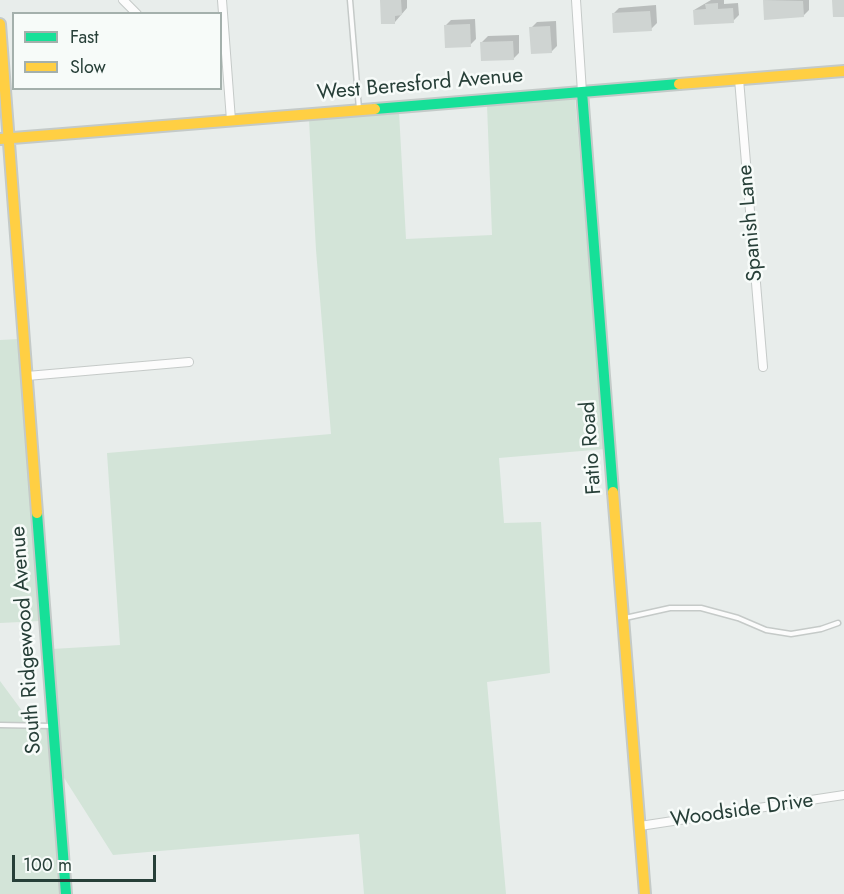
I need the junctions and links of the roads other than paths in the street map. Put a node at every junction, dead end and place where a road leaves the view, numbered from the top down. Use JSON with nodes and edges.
{"nodes":[{"id":1,"x":123,"y":0,"type":"edge"},
{"id":2,"x":222,"y":0,"type":"edge"},
{"id":3,"x":350,"y":0,"type":"edge"},
{"id":4,"x":576,"y":0,"type":"edge"},
{"id":5,"x":135,"y":12,"type":"edge"},
{"id":6,"x":0,"y":24,"type":"edge"},
{"id":7,"x":223,"y":44,"type":"edge"},
{"id":8,"x":844,"y":70,"type":"edge"},
{"id":9,"x":739,"y":79,"type":"junction"},
{"id":10,"x":582,"y":92,"type":"junction"},
{"id":11,"x":359,"y":110,"type":"junction"},
{"id":12,"x":231,"y":120,"type":"junction"},
{"id":13,"x":4,"y":139,"type":"edge"},
{"id":14,"x":189,"y":362,"type":"dead end"},
{"id":15,"x":763,"y":367,"type":"dead end"},
{"id":16,"x":27,"y":375,"type":"junction"},
{"id":17,"x":624,"y":618,"type":"junction"},
{"id":18,"x":838,"y":623,"type":"dead end"},
{"id":19,"x":0,"y":725,"type":"edge"},
{"id":20,"x":53,"y":726,"type":"junction"},
{"id":21,"x":844,"y":795,"type":"edge"},
{"id":22,"x":640,"y":826,"type":"junction"},
{"id":23,"x":66,"y":894,"type":"edge"},
{"id":24,"x":645,"y":894,"type":"edge"}],
"edges":[{"from":1,"to":5,"type":"street"},
{"from":2,"to":7,"type":"street"},
{"from":3,"to":11,"type":"lane"},
{"from":4,"to":10,"type":"street","name":"Fatio Road"},
{"from":6,"to":13,"type":"street","name":"South Ridgewood Avenue"},
{"from":7,"to":12,"type":"street"},
{"from":8,"to":9,"type":"street","name":"West Beresford Avenue"},
{"from":9,"to":10,"type":"street","name":"West Beresford Avenue"},
{"from":9,"to":15,"type":"street","name":"Spanish Lane"},
{"from":10,"to":11,"type":"street","name":"West Beresford Avenue"},
{"from":10,"to":17,"type":"street","name":"Fatio Road"},
{"from":11,"to":12,"type":"street","name":"West Beresford Avenue"},
{"from":12,"to":13,"type":"street","name":"West Beresford Avenue"},
{"from":13,"to":16,"type":"street","name":"South Ridgewood Avenue"},
{"from":14,"to":16,"type":"street"},
{"from":16,"to":20,"type":"street","name":"South Ridgewood Avenue"},
{"from":17,"to":18,"type":"lane"},
{"from":17,"to":22,"type":"street","name":"Fatio Road"},
{"from":19,"to":20,"type":"lane"},
{"from":20,"to":23,"type":"street","name":"South Ridgewood Avenue"},
{"from":21,"to":22,"type":"street","name":"Woodside Drive"},
{"from":22,"to":24,"type":"street","name":"Fatio Road"}]}
